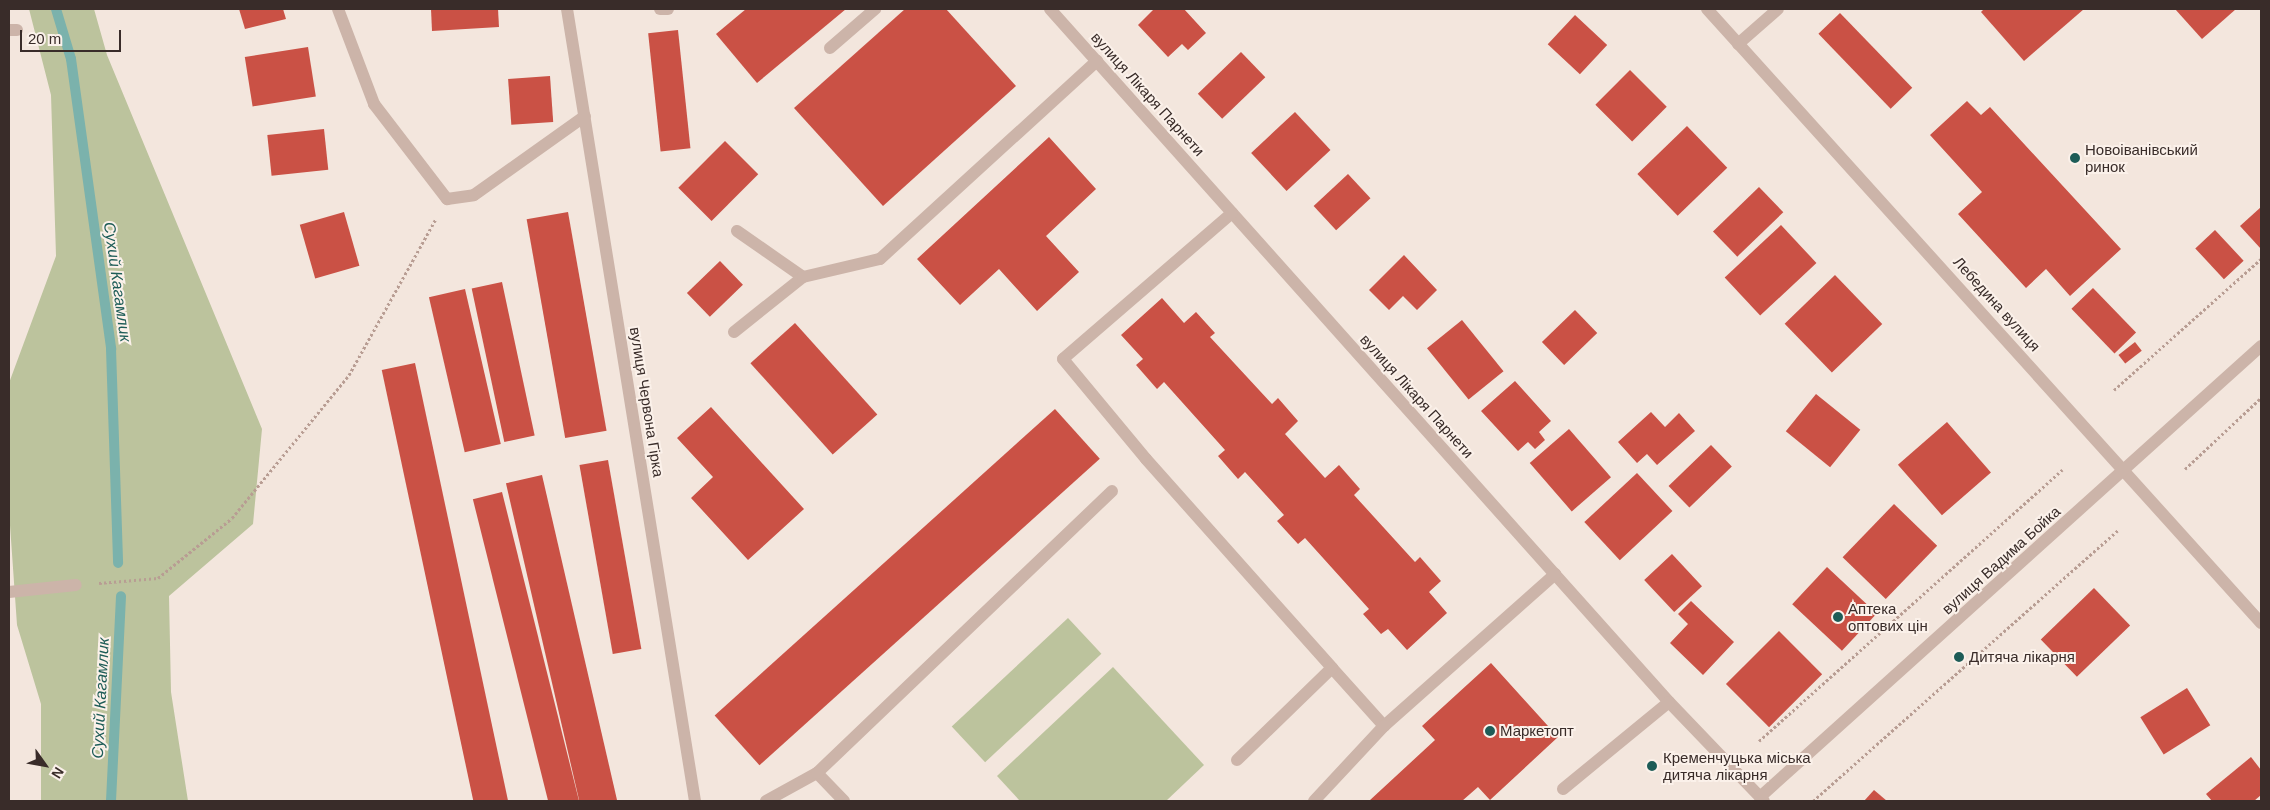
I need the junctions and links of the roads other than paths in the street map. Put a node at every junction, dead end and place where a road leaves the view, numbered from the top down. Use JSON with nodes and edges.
{"nodes":[{"id":1,"x":338,"y":9,"type":"edge"},
{"id":2,"x":567,"y":9,"type":"edge"},
{"id":3,"x":660,"y":9,"type":"edge"},
{"id":4,"x":668,"y":9,"type":"edge"},
{"id":5,"x":875,"y":9,"type":"edge"},
{"id":6,"x":1050,"y":9,"type":"edge"},
{"id":7,"x":1706,"y":9,"type":"edge"},
{"id":8,"x":1778,"y":9,"type":"edge"},
{"id":9,"x":1738,"y":44,"type":"junction"},
{"id":10,"x":830,"y":48,"type":"dead end"},
{"id":11,"x":1097,"y":61,"type":"junction"},
{"id":12,"x":584,"y":116,"type":"junction"},
{"id":13,"x":1232,"y":213,"type":"junction"},
{"id":14,"x":737,"y":231,"type":"dead end"},
{"id":15,"x":803,"y":276,"type":"junction"},
{"id":16,"x":734,"y":332,"type":"dead end"},
{"id":17,"x":2261,"y":346,"type":"edge"},
{"id":18,"x":2125,"y":471,"type":"junction"},
{"id":19,"x":1112,"y":491,"type":"dead end"},
{"id":20,"x":1555,"y":574,"type":"junction"},
{"id":21,"x":76,"y":586,"type":"road end"},
{"id":22,"x":9,"y":592,"type":"edge"},
{"id":23,"x":2261,"y":624,"type":"edge"},
{"id":24,"x":1332,"y":668,"type":"junction"},
{"id":25,"x":1669,"y":702,"type":"junction"},
{"id":26,"x":1384,"y":726,"type":"junction"},
{"id":27,"x":1237,"y":760,"type":"dead end"},
{"id":28,"x":817,"y":772,"type":"junction"},
{"id":29,"x":1563,"y":789,"type":"dead end"},
{"id":30,"x":1762,"y":799,"type":"edge"},
{"id":31,"x":696,"y":801,"type":"edge"},
{"id":32,"x":766,"y":801,"type":"edge"},
{"id":33,"x":844,"y":801,"type":"edge"},
{"id":34,"x":1314,"y":801,"type":"edge"}],
"edges":[{"from":1,"to":12,"type":"street"},
{"from":2,"to":12,"type":"street","name":"вулиця Червона Гірка"},
{"from":3,"to":4,"type":"street"},
{"from":5,"to":10,"type":"street"},
{"from":6,"to":11,"type":"street","name":"вулиця Лікаря Парнети"},
{"from":7,"to":9,"type":"street","name":"Лебедина вулиця"},
{"from":8,"to":9,"type":"street"},
{"from":9,"to":18,"type":"street","name":"Лебедина вулиця"},
{"from":11,"to":13,"type":"street","name":"вулиця Лікаря Парнети"},
{"from":11,"to":15,"type":"street"},
{"from":12,"to":31,"type":"street","name":"вулиця Червона Гірка"},
{"from":13,"to":20,"type":"street","name":"вулиця Лікаря Парнети"},
{"from":13,"to":24,"type":"street"},
{"from":14,"to":15,"type":"street"},
{"from":15,"to":16,"type":"street"},
{"from":17,"to":18,"type":"street","name":"вулиця Вадима Бойка"},
{"from":18,"to":23,"type":"street","name":"Лебедина вулиця"},
{"from":18,"to":30,"type":"street","name":"вулиця Вадима Бойка"},
{"from":19,"to":28,"type":"street"},
{"from":20,"to":25,"type":"street","name":"вулиця Лікаря Парнети"},
{"from":20,"to":26,"type":"street"},
{"from":21,"to":22,"type":"street"},
{"from":24,"to":26,"type":"street"},
{"from":24,"to":27,"type":"street"},
{"from":25,"to":29,"type":"street"},
{"from":25,"to":30,"type":"street","name":"вулиця Лікаря Парнети"},
{"from":26,"to":34,"type":"street"},
{"from":28,"to":32,"type":"street"},
{"from":28,"to":33,"type":"street"}]}
